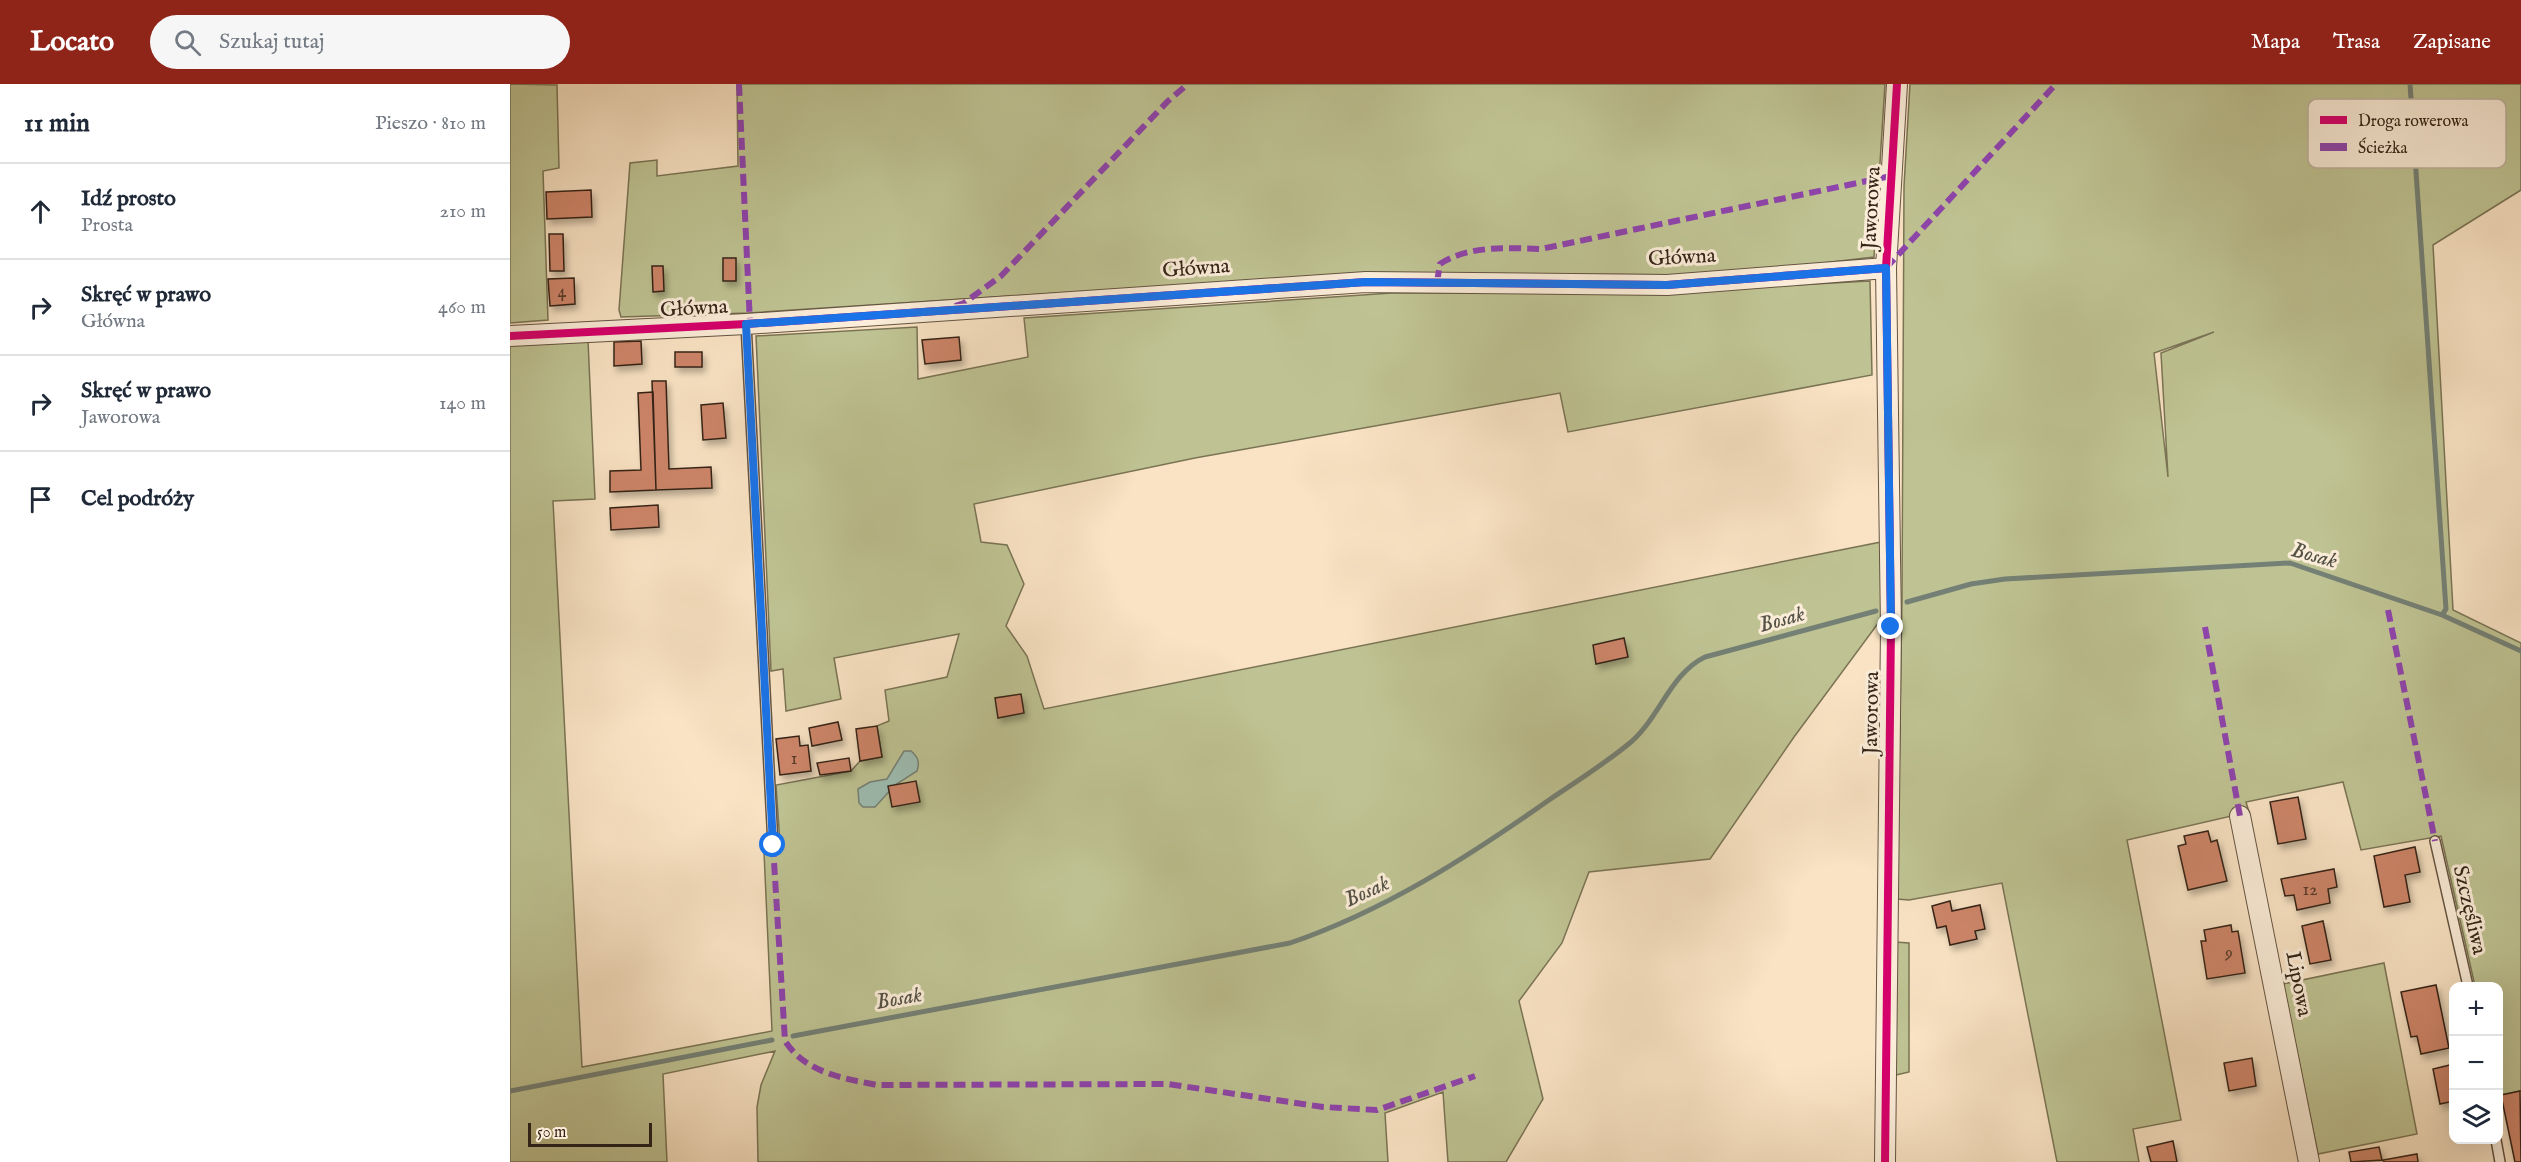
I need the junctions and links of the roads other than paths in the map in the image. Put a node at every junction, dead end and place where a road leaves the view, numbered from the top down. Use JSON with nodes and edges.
{"nodes":[{"id":1,"x":1897,"y":84,"type":"edge"},
{"id":2,"x":1886,"y":268,"type":"junction"},
{"id":3,"x":746,"y":324,"type":"junction"},
{"id":4,"x":510,"y":336,"type":"edge"},
{"id":5,"x":2240,"y":816,"type":"dead end"},
{"id":6,"x":2435,"y":841,"type":"dead end"},
{"id":7,"x":773,"y":845,"type":"dead end"},
{"id":8,"x":2467,"y":982,"type":"edge"},
{"id":9,"x":2497,"y":1144,"type":"edge"},
{"id":10,"x":1885,"y":1162,"type":"edge"},
{"id":11,"x":2309,"y":1162,"type":"edge"},
{"id":12,"x":2500,"y":1162,"type":"edge"}],
"edges":[{"from":1,"to":2,"type":"street","name":"Jaworowa"},
{"from":2,"to":3,"type":"street","name":"Główna"},
{"from":2,"to":10,"type":"street","name":"Jaworowa"},
{"from":3,"to":4,"type":"street","name":"Główna"},
{"from":3,"to":7,"type":"lane"},
{"from":5,"to":11,"type":"street","name":"Lipowa"},
{"from":6,"to":8,"type":"lane","name":"Szczęśliwa"},
{"from":9,"to":12,"type":"lane"}]}
